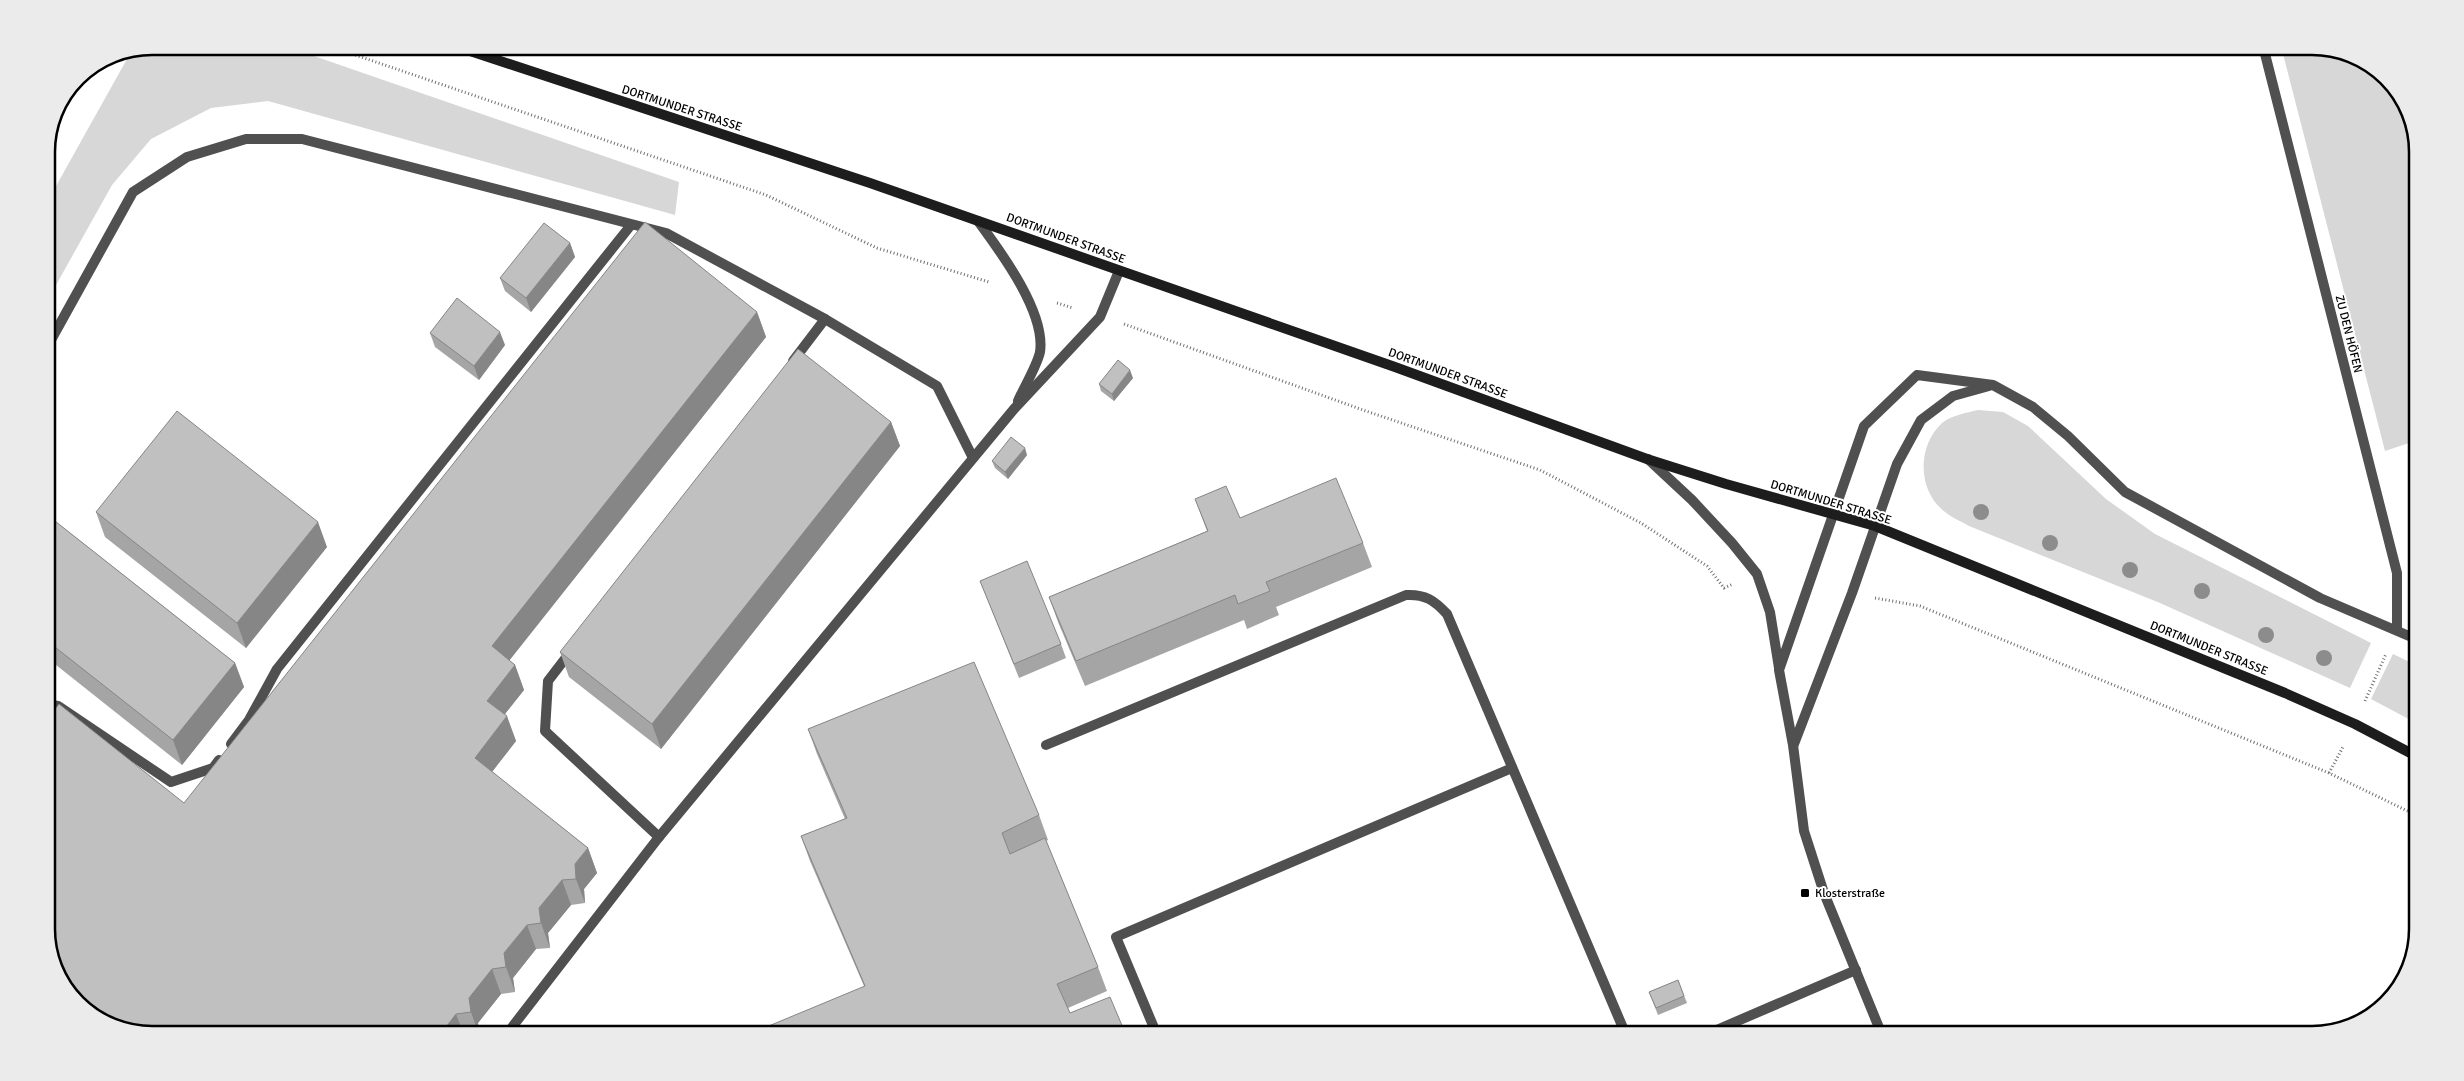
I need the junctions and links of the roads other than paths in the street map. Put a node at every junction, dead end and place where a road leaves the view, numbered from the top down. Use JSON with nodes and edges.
{"nodes":[{"id":1,"x":482,"y":55,"type":"edge"},
{"id":2,"x":2265,"y":55,"type":"edge"},
{"id":3,"x":978,"y":221,"type":"junction"},
{"id":4,"x":630,"y":225,"type":"junction"},
{"id":5,"x":1119,"y":271,"type":"junction"},
{"id":6,"x":825,"y":319,"type":"junction"},
{"id":7,"x":55,"y":333,"type":"edge"},
{"id":8,"x":789,"y":366,"type":"edge"},
{"id":9,"x":1993,"y":384,"type":"junction"},
{"id":10,"x":1014,"y":409,"type":"junction"},
{"id":11,"x":973,"y":458,"type":"junction"},
{"id":12,"x":1647,"y":459,"type":"junction"},
{"id":13,"x":1834,"y":514,"type":"junction"},
{"id":14,"x":1876,"y":526,"type":"junction"},
{"id":15,"x":2396,"y":630,"type":"junction"},
{"id":16,"x":2409,"y":635,"type":"edge"},
{"id":17,"x":578,"y":642,"type":"edge"},
{"id":18,"x":1780,"y":670,"type":"junction"},
{"id":19,"x":55,"y":706,"type":"edge"},
{"id":20,"x":1046,"y":744,"type":"dead end"},
{"id":21,"x":1793,"y":745,"type":"junction"},
{"id":22,"x":2409,"y":753,"type":"edge"},
{"id":23,"x":1512,"y":768,"type":"junction"},
{"id":24,"x":659,"y":837,"type":"junction"},
{"id":25,"x":1856,"y":970,"type":"junction"},
{"id":26,"x":513,"y":1026,"type":"edge"},
{"id":27,"x":1153,"y":1026,"type":"edge"},
{"id":28,"x":1622,"y":1026,"type":"edge"},
{"id":29,"x":1726,"y":1026,"type":"edge"},
{"id":30,"x":1878,"y":1026,"type":"edge"}],
"edges":[{"from":1,"to":3,"type":"main road","name":"DORTMUNDER STRASSE"},
{"from":2,"to":15,"type":"street","name":"ZU DEN HÖFEN"},
{"from":3,"to":5,"type":"main road","name":"DORTMUNDER STRASSE"},
{"from":3,"to":10,"type":"street"},
{"from":4,"to":6,"type":"street"},
{"from":4,"to":7,"type":"street"},
{"from":4,"to":19,"type":"street"},
{"from":5,"to":10,"type":"street"},
{"from":5,"to":12,"type":"main road","name":"DORTMUNDER STRASSE"},
{"from":6,"to":8,"type":"street"},
{"from":6,"to":11,"type":"street"},
{"from":9,"to":13,"type":"street"},
{"from":9,"to":14,"type":"street"},
{"from":9,"to":15,"type":"street"},
{"from":10,"to":11,"type":"street"},
{"from":11,"to":24,"type":"street"},
{"from":12,"to":13,"type":"main road","name":"DORTMUNDER STRASSE"},
{"from":12,"to":18,"type":"street"},
{"from":13,"to":14,"type":"main road","name":"DORTMUNDER STRASSE"},
{"from":13,"to":18,"type":"street"},
{"from":14,"to":21,"type":"street"},
{"from":14,"to":22,"type":"main road","name":"DORTMUNDER STRASSE"},
{"from":15,"to":16,"type":"street"},
{"from":17,"to":24,"type":"street"},
{"from":18,"to":21,"type":"street"},
{"from":20,"to":23,"type":"street"},
{"from":21,"to":25,"type":"street"},
{"from":23,"to":27,"type":"street"},
{"from":23,"to":28,"type":"street"},
{"from":24,"to":26,"type":"street"},
{"from":25,"to":29,"type":"street"},
{"from":25,"to":30,"type":"street"}]}
